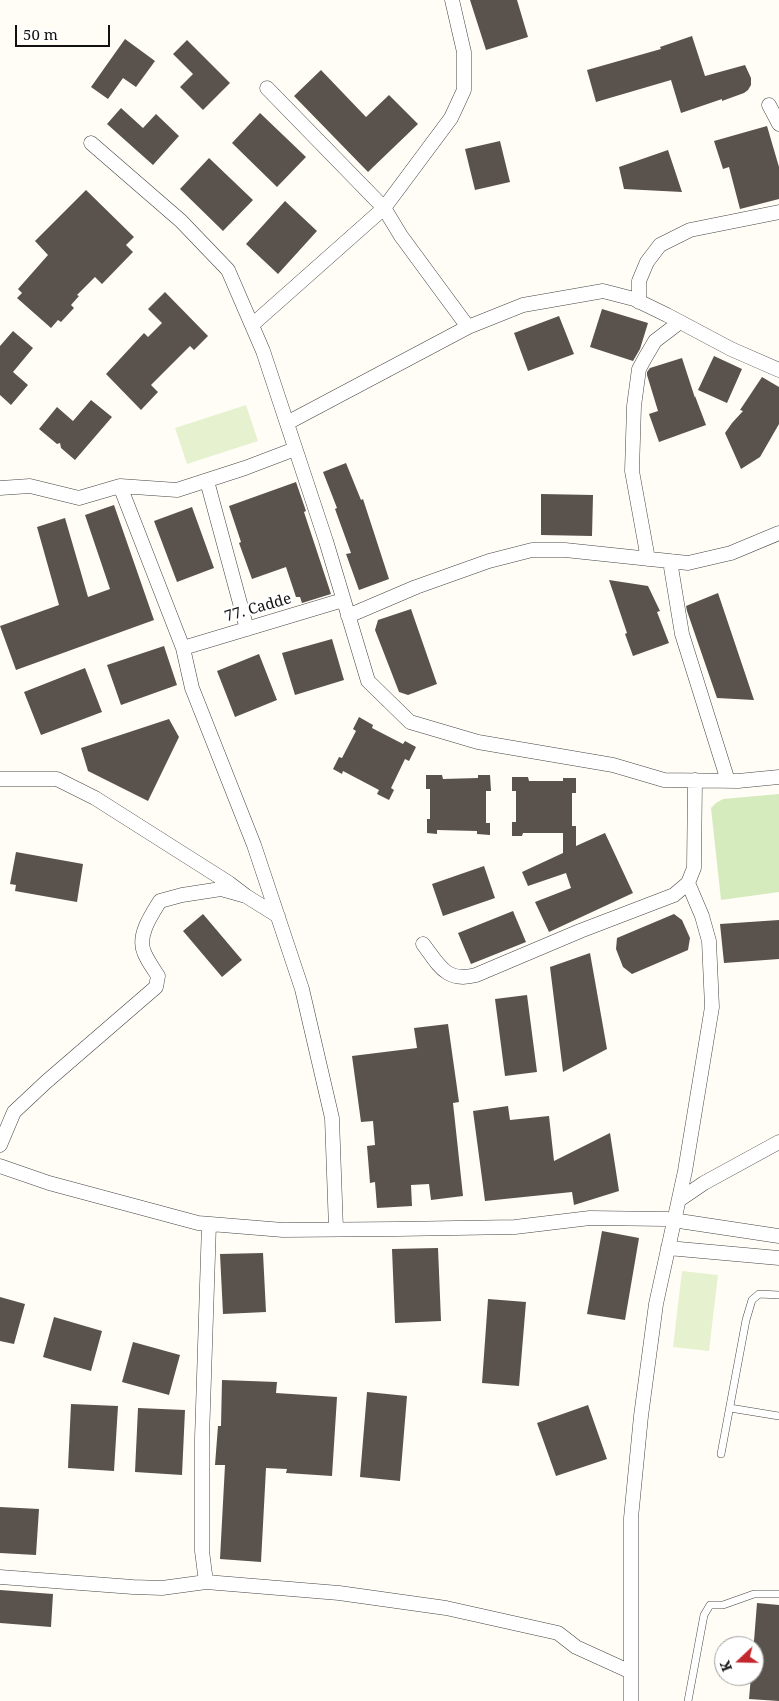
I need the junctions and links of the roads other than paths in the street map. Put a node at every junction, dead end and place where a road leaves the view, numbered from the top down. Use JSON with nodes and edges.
{"nodes":[{"id":1,"x":452,"y":0,"type":"edge"},
{"id":2,"x":267,"y":88,"type":"dead end"},
{"id":3,"x":769,"y":105,"type":"dead end"},
{"id":4,"x":779,"y":124,"type":"edge"},
{"id":5,"x":91,"y":143,"type":"dead end"},
{"id":6,"x":384,"y":208,"type":"junction"},
{"id":7,"x":779,"y":212,"type":"edge"},
{"id":8,"x":638,"y":302,"type":"junction"},
{"id":9,"x":680,"y":322,"type":"junction"},
{"id":10,"x":252,"y":324,"type":"junction"},
{"id":11,"x":468,"y":327,"type":"junction"},
{"id":12,"x":779,"y":370,"type":"edge"},
{"id":13,"x":287,"y":423,"type":"junction"},
{"id":14,"x":295,"y":449,"type":"junction"},
{"id":15,"x":207,"y":480,"type":"junction"},
{"id":16,"x":120,"y":486,"type":"junction"},
{"id":17,"x":0,"y":488,"type":"edge"},
{"id":18,"x":779,"y":533,"type":"edge"},
{"id":19,"x":648,"y":559,"type":"junction"},
{"id":20,"x":670,"y":561,"type":"junction"},
{"id":21,"x":343,"y":600,"type":"junction"},
{"id":22,"x":348,"y":616,"type":"junction"},
{"id":23,"x":247,"y":629,"type":"junction"},
{"id":24,"x":182,"y":648,"type":"junction"},
{"id":25,"x":779,"y":777,"type":"edge"},
{"id":26,"x":0,"y":779,"type":"edge"},
{"id":27,"x":695,"y":780,"type":"junction"},
{"id":28,"x":728,"y":780,"type":"junction"},
{"id":29,"x":688,"y":883,"type":"junction"},
{"id":30,"x":246,"y":896,"type":"junction"},
{"id":31,"x":278,"y":916,"type":"junction"},
{"id":32,"x":423,"y":944,"type":"dead end"},
{"id":33,"x":779,"y":1142,"type":"edge"},
{"id":34,"x":0,"y":1145,"type":"edge"},
{"id":35,"x":0,"y":1166,"type":"edge"},
{"id":36,"x":679,"y":1200,"type":"junction"},
{"id":37,"x":674,"y":1220,"type":"junction"},
{"id":38,"x":209,"y":1224,"type":"junction"},
{"id":39,"x":336,"y":1229,"type":"junction"},
{"id":40,"x":779,"y":1236,"type":"edge"},
{"id":41,"x":668,"y":1248,"type":"junction"},
{"id":42,"x":779,"y":1258,"type":"edge"},
{"id":43,"x":779,"y":1295,"type":"edge"},
{"id":44,"x":730,"y":1408,"type":"junction"},
{"id":45,"x":779,"y":1416,"type":"edge"},
{"id":46,"x":721,"y":1454,"type":"dead end"},
{"id":47,"x":0,"y":1577,"type":"edge"},
{"id":48,"x":206,"y":1582,"type":"junction"},
{"id":49,"x":779,"y":1594,"type":"edge"},
{"id":50,"x":631,"y":1672,"type":"junction"},
{"id":51,"x":631,"y":1701,"type":"edge"},
{"id":52,"x":688,"y":1701,"type":"edge"}],
"edges":[{"from":1,"to":6,"type":"street"},
{"from":2,"to":6,"type":"street"},
{"from":3,"to":4,"type":"street"},
{"from":5,"to":10,"type":"street"},
{"from":6,"to":10,"type":"street"},
{"from":6,"to":11,"type":"street"},
{"from":7,"to":8,"type":"street"},
{"from":8,"to":9,"type":"street"},
{"from":8,"to":11,"type":"street"},
{"from":9,"to":12,"type":"street"},
{"from":9,"to":19,"type":"street"},
{"from":10,"to":13,"type":"street"},
{"from":11,"to":13,"type":"street"},
{"from":13,"to":14,"type":"street"},
{"from":14,"to":15,"type":"street"},
{"from":14,"to":21,"type":"street"},
{"from":15,"to":16,"type":"street"},
{"from":15,"to":23,"type":"street"},
{"from":16,"to":17,"type":"street"},
{"from":16,"to":24,"type":"street"},
{"from":18,"to":20,"type":"street"},
{"from":19,"to":20,"type":"street"},
{"from":19,"to":22,"type":"street"},
{"from":20,"to":28,"type":"street"},
{"from":21,"to":22,"type":"street"},
{"from":21,"to":23,"type":"street","name":"77. Cadde"},
{"from":22,"to":27,"type":"street"},
{"from":23,"to":24,"type":"street","name":"77. Cadde"},
{"from":24,"to":31,"type":"street"},
{"from":25,"to":28,"type":"street"},
{"from":26,"to":30,"type":"street"},
{"from":27,"to":28,"type":"street"},
{"from":27,"to":29,"type":"street"},
{"from":29,"to":32,"type":"street"},
{"from":29,"to":36,"type":"street"},
{"from":30,"to":31,"type":"street"},
{"from":30,"to":34,"type":"street"},
{"from":31,"to":39,"type":"street"},
{"from":33,"to":36,"type":"street"},
{"from":35,"to":38,"type":"street"},
{"from":36,"to":37,"type":"street"},
{"from":37,"to":39,"type":"street"},
{"from":37,"to":40,"type":"street"},
{"from":37,"to":41,"type":"street"},
{"from":38,"to":39,"type":"street"},
{"from":38,"to":48,"type":"street"},
{"from":41,"to":42,"type":"street"},
{"from":41,"to":50,"type":"street"},
{"from":43,"to":44,"type":"lane"},
{"from":44,"to":45,"type":"lane"},
{"from":44,"to":46,"type":"lane"},
{"from":47,"to":48,"type":"street"},
{"from":48,"to":50,"type":"street"},
{"from":49,"to":52,"type":"lane"},
{"from":50,"to":51,"type":"street"}]}
